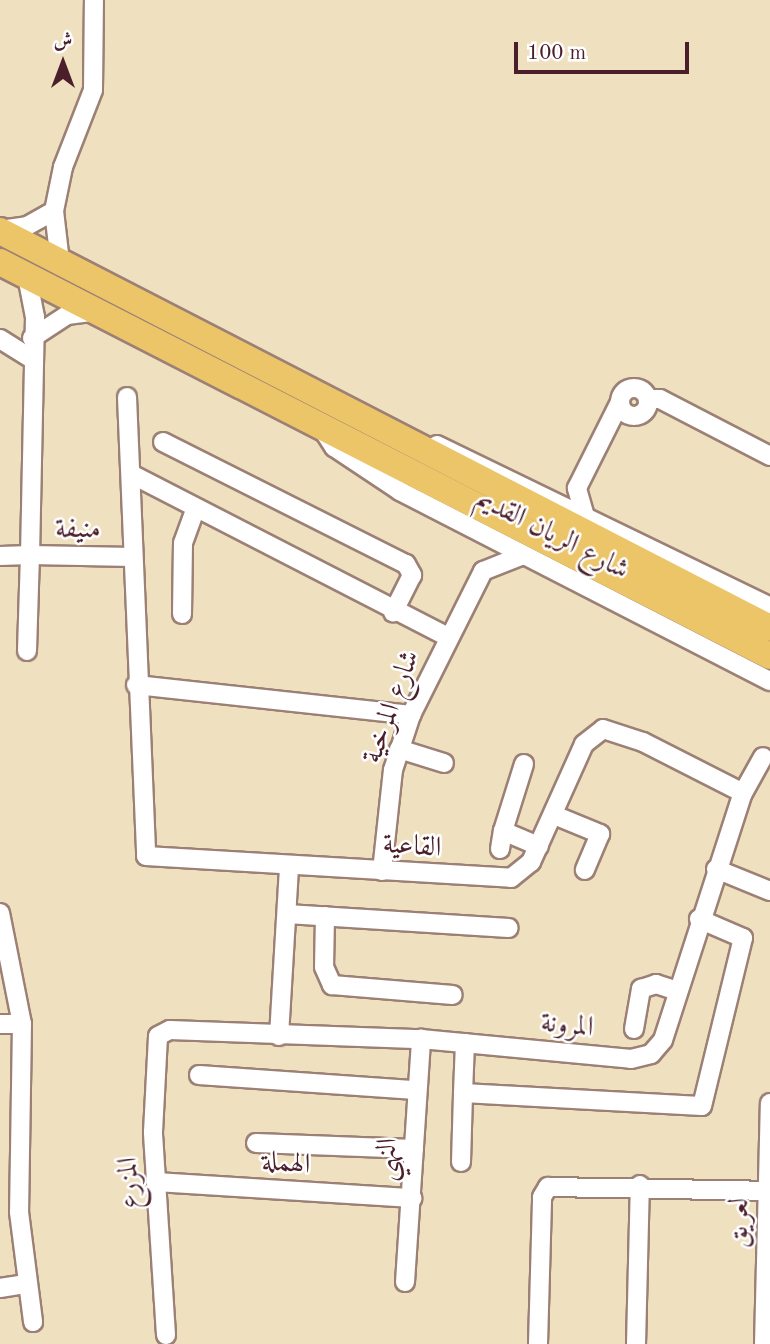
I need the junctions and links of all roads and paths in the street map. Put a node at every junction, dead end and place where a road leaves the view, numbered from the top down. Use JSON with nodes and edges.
{"nodes":[{"id":1,"x":94,"y":0,"type":"edge"},
{"id":2,"x":54,"y":211,"type":"junction"},
{"id":3,"x":0,"y":231,"type":"edge"},
{"id":4,"x":0,"y":262,"type":"edge"},
{"id":5,"x":60,"y":262,"type":"junction"},
{"id":6,"x":27,"y":276,"type":"junction"},
{"id":7,"x":93,"y":312,"type":"junction"},
{"id":8,"x":32,"y":338,"type":"junction"},
{"id":9,"x":0,"y":340,"type":"edge"},
{"id":10,"x":30,"y":358,"type":"junction"},
{"id":11,"x":127,"y":397,"type":"dead end"},
{"id":12,"x":647,"y":404,"type":"junction"},
{"id":13,"x":623,"y":408,"type":"junction"},
{"id":14,"x":359,"y":416,"type":"junction"},
{"id":15,"x":320,"y":425,"type":"junction"},
{"id":16,"x":163,"y":442,"type":"dead end"},
{"id":17,"x":770,"y":456,"type":"edge"},
{"id":18,"x":582,"y":474,"type":"junction"},
{"id":19,"x":135,"y":476,"type":"junction"},
{"id":20,"x":544,"y":492,"type":"junction"},
{"id":21,"x":196,"y":508,"type":"junction"},
{"id":22,"x":584,"y":513,"type":"junction"},
{"id":23,"x":476,"y":532,"type":"junction"},
{"id":24,"x":30,"y":555,"type":"junction"},
{"id":25,"x":0,"y":556,"type":"edge"},
{"id":26,"x":133,"y":556,"type":"junction"},
{"id":27,"x":521,"y":556,"type":"junction"},
{"id":28,"x":483,"y":571,"type":"junction"},
{"id":29,"x":770,"y":607,"type":"edge"},
{"id":30,"x":393,"y":613,"type":"junction"},
{"id":31,"x":182,"y":614,"type":"dead end"},
{"id":32,"x":770,"y":628,"type":"edge"},
{"id":33,"x":448,"y":637,"type":"junction"},
{"id":34,"x":27,"y":651,"type":"dead end"},
{"id":35,"x":770,"y":656,"type":"edge"},
{"id":36,"x":770,"y":681,"type":"edge"},
{"id":37,"x":136,"y":685,"type":"junction"},
{"id":38,"x":411,"y":715,"type":"junction"},
{"id":39,"x":399,"y":749,"type":"junction"},
{"id":40,"x":763,"y":757,"type":"dead end"},
{"id":41,"x":444,"y":763,"type":"dead end"},
{"id":42,"x":524,"y":764,"type":"dead end"},
{"id":43,"x":743,"y":793,"type":"junction"},
{"id":44,"x":554,"y":815,"type":"junction"},
{"id":45,"x":503,"y":831,"type":"junction"},
{"id":46,"x":539,"y":846,"type":"junction"},
{"id":47,"x":500,"y":849,"type":"dead end"},
{"id":48,"x":289,"y":866,"type":"junction"},
{"id":49,"x":716,"y":869,"type":"junction"},
{"id":50,"x":586,"y":870,"type":"dead end"},
{"id":51,"x":382,"y":872,"type":"junction"},
{"id":52,"x":770,"y":891,"type":"edge"},
{"id":53,"x":0,"y":913,"type":"edge"},
{"id":54,"x":288,"y":914,"type":"junction"},
{"id":55,"x":325,"y":916,"type":"junction"},
{"id":56,"x":699,"y":919,"type":"junction"},
{"id":57,"x":509,"y":928,"type":"dead end"},
{"id":58,"x":678,"y":991,"type":"junction"},
{"id":59,"x":453,"y":995,"type":"dead end"},
{"id":60,"x":0,"y":1024,"type":"edge"},
{"id":61,"x":22,"y":1024,"type":"junction"},
{"id":62,"x":634,"y":1029,"type":"dead end"},
{"id":63,"x":163,"y":1032,"type":"joint"},
{"id":64,"x":279,"y":1036,"type":"junction"},
{"id":65,"x":421,"y":1039,"type":"junction"},
{"id":66,"x":465,"y":1042,"type":"junction"},
{"id":67,"x":199,"y":1075,"type":"dead end"},
{"id":68,"x":415,"y":1090,"type":"junction"},
{"id":69,"x":463,"y":1093,"type":"junction"},
{"id":70,"x":770,"y":1105,"type":"edge"},
{"id":71,"x":256,"y":1143,"type":"dead end"},
{"id":72,"x":414,"y":1149,"type":"junction"},
{"id":73,"x":461,"y":1162,"type":"dead end"},
{"id":74,"x":156,"y":1182,"type":"junction"},
{"id":75,"x":640,"y":1185,"type":"junction"},
{"id":76,"x":767,"y":1191,"type":"junction"},
{"id":77,"x":413,"y":1198,"type":"junction"},
{"id":78,"x":405,"y":1282,"type":"dead end"},
{"id":79,"x":25,"y":1284,"type":"junction"},
{"id":80,"x":0,"y":1287,"type":"edge"},
{"id":81,"x":33,"y":1322,"type":"dead end"},
{"id":82,"x":166,"y":1335,"type":"dead end"},
{"id":83,"x":538,"y":1344,"type":"edge"},
{"id":84,"x":636,"y":1344,"type":"edge"},
{"id":85,"x":764,"y":1344,"type":"edge"}],
"edges":[{"from":1,"to":2,"type":"street"},
{"from":2,"to":3,"type":"street"},
{"from":2,"to":5,"type":"street"},
{"from":3,"to":5,"type":"highway","name":"شارع الريان القديم"},
{"from":4,"to":6,"type":"highway","name":"شارع الريان القديم"},
{"from":5,"to":14,"type":"highway","name":"شارع الريان القديم"},
{"from":6,"to":7,"type":"highway","name":"شارع الريان القديم"},
{"from":6,"to":8,"type":"street","name":"منيفة"},
{"from":7,"to":8,"type":"street"},
{"from":7,"to":15,"type":"highway","name":"شارع الريان القديم"},
{"from":8,"to":10,"type":"street","name":"منيفة"},
{"from":9,"to":10,"type":"street"},
{"from":10,"to":24,"type":"street","name":"منيفة"},
{"from":11,"to":19,"type":"street","name":"القاعية"},
{"from":12,"to":13,"type":"street"},
{"from":12,"to":13,"type":"street"},
{"from":12,"to":17,"type":"street"},
{"from":13,"to":18,"type":"street"},
{"from":14,"to":20,"type":"street","name":"شارع الريان القديم"},
{"from":14,"to":32,"type":"highway","name":"شارع الريان القديم"},
{"from":15,"to":23,"type":"street","name":"شارع الريان القديم"},
{"from":15,"to":35,"type":"highway","name":"شارع الريان القديم"},
{"from":16,"to":30,"type":"street"},
{"from":18,"to":20,"type":"street"},
{"from":18,"to":22,"type":"street"},
{"from":19,"to":21,"type":"street"},
{"from":19,"to":26,"type":"street","name":"القاعية"},
{"from":20,"to":22,"type":"street","name":"شارع الريان القديم"},
{"from":21,"to":30,"type":"street"},
{"from":21,"to":31,"type":"street"},
{"from":22,"to":29,"type":"street","name":"شارع الريان القديم"},
{"from":23,"to":27,"type":"street","name":"شارع الريان القديم"},
{"from":23,"to":28,"type":"street"},
{"from":24,"to":25,"type":"street"},
{"from":24,"to":26,"type":"street","name":"منيفة"},
{"from":24,"to":34,"type":"street"},
{"from":26,"to":37,"type":"street","name":"القاعية"},
{"from":27,"to":28,"type":"street"},
{"from":27,"to":36,"type":"street","name":"شارع الريان القديم"},
{"from":28,"to":33,"type":"street","name":"شارع المرخية"},
{"from":30,"to":33,"type":"street"},
{"from":33,"to":38,"type":"street","name":"شارع المرخية"},
{"from":37,"to":38,"type":"street"},
{"from":37,"to":48,"type":"street","name":"القاعية"},
{"from":38,"to":39,"type":"street","name":"شارع المرخية"},
{"from":39,"to":41,"type":"street"},
{"from":39,"to":51,"type":"street","name":"شارع المرخية"},
{"from":40,"to":43,"type":"street","name":"المرونة"},
{"from":42,"to":45,"type":"street"},
{"from":43,"to":44,"type":"street","name":"القاعية"},
{"from":43,"to":49,"type":"street","name":"المرونة"},
{"from":44,"to":46,"type":"street","name":"القاعية"},
{"from":44,"to":50,"type":"street"},
{"from":45,"to":46,"type":"street"},
{"from":45,"to":47,"type":"street"},
{"from":46,"to":51,"type":"street","name":"القاعية"},
{"from":48,"to":51,"type":"street","name":"القاعية"},
{"from":48,"to":54,"type":"street"},
{"from":49,"to":52,"type":"street"},
{"from":49,"to":56,"type":"street","name":"المرونة"},
{"from":53,"to":61,"type":"street"},
{"from":54,"to":55,"type":"street"},
{"from":54,"to":64,"type":"street"},
{"from":55,"to":57,"type":"street"},
{"from":55,"to":59,"type":"street"},
{"from":56,"to":58,"type":"street","name":"المرونة"},
{"from":56,"to":69,"type":"street"},
{"from":58,"to":62,"type":"street"},
{"from":58,"to":66,"type":"street","name":"المرونة"},
{"from":60,"to":61,"type":"street"},
{"from":61,"to":79,"type":"street"},
{"from":63,"to":64,"type":"street","name":"المرونة"},
{"from":63,"to":74,"type":"street","name":"المزرع"},
{"from":64,"to":65,"type":"street","name":"المرونة"},
{"from":65,"to":66,"type":"street","name":"المرونة"},
{"from":65,"to":68,"type":"street","name":"النهي"},
{"from":66,"to":69,"type":"street"},
{"from":67,"to":68,"type":"street"},
{"from":68,"to":72,"type":"street","name":"النهي"},
{"from":69,"to":73,"type":"street"},
{"from":70,"to":76,"type":"street","name":"لعريق"},
{"from":71,"to":72,"type":"street"},
{"from":72,"to":77,"type":"street","name":"النهي"},
{"from":74,"to":77,"type":"street","name":"الهملة"},
{"from":74,"to":82,"type":"street","name":"المزرع"},
{"from":75,"to":76,"type":"street"},
{"from":75,"to":83,"type":"street"},
{"from":75,"to":84,"type":"street"},
{"from":76,"to":85,"type":"street","name":"لعريق"},
{"from":77,"to":78,"type":"street","name":"النهي"},
{"from":79,"to":80,"type":"street"},
{"from":79,"to":81,"type":"street"}]}
